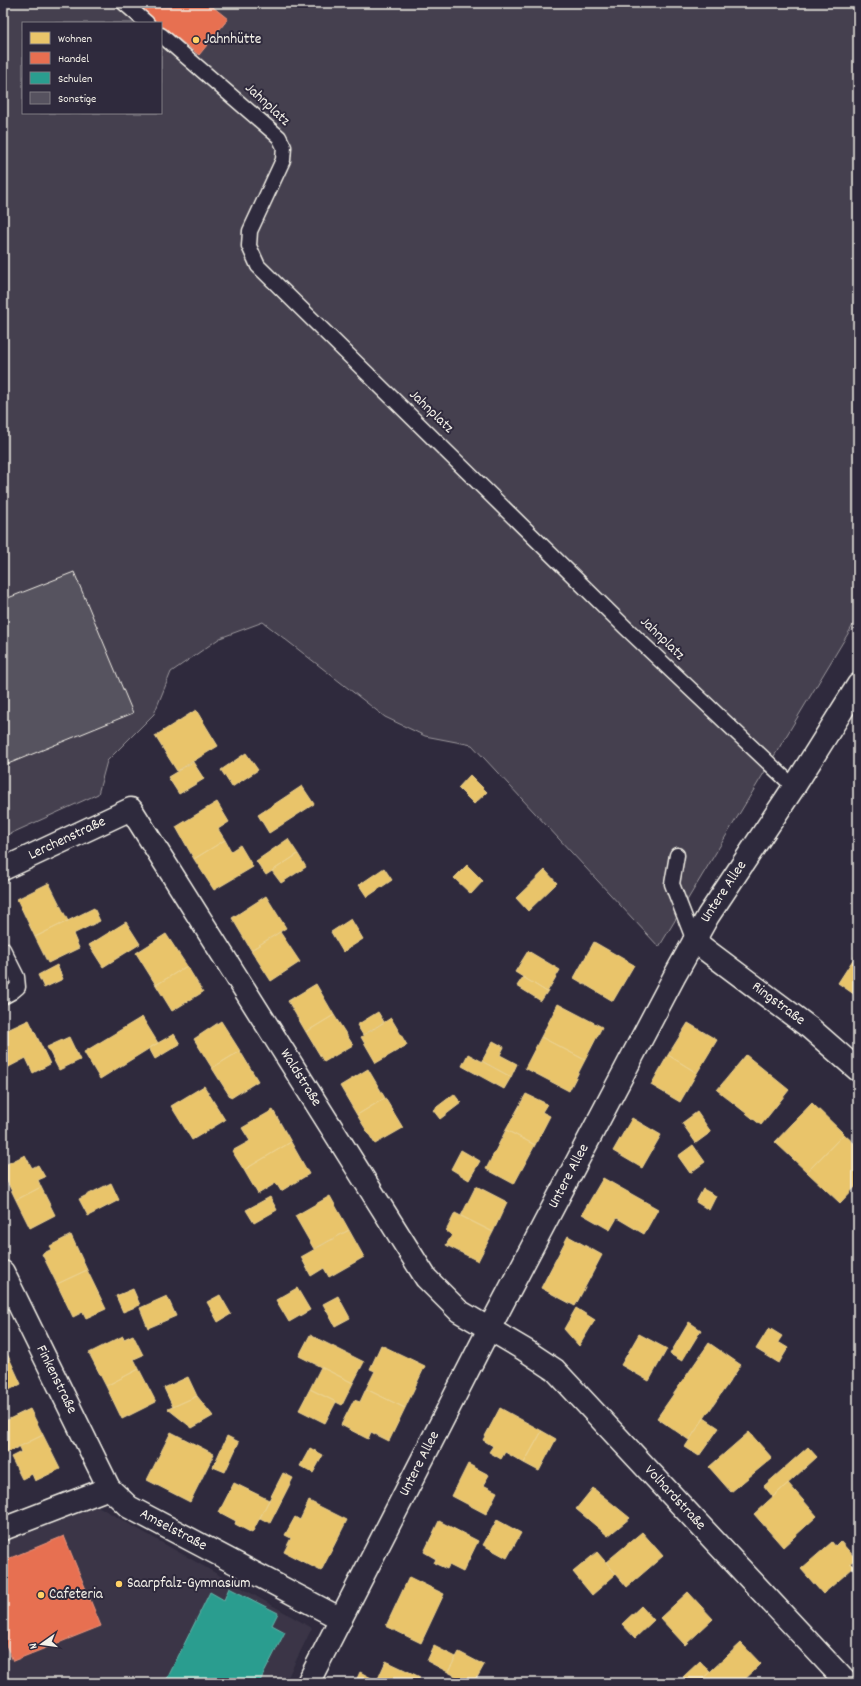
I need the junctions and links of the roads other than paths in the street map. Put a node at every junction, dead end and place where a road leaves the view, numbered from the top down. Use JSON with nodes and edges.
{"nodes":[{"id":1,"x":124,"y":3,"type":"edge"},
{"id":2,"x":146,"y":22,"type":"edge"},
{"id":3,"x":162,"y":36,"type":"edge"},
{"id":4,"x":858,"y":685,"type":"edge"},
{"id":5,"x":794,"y":787,"type":"junction"},
{"id":6,"x":131,"y":809,"type":"joint"},
{"id":7,"x":676,"y":855,"type":"dead end"},
{"id":8,"x":3,"y":869,"type":"edge"},
{"id":9,"x":694,"y":941,"type":"junction"},
{"id":10,"x":3,"y":949,"type":"edge"},
{"id":11,"x":3,"y":997,"type":"edge"},
{"id":12,"x":858,"y":1070,"type":"edge"},
{"id":13,"x":3,"y":1272,"type":"edge"},
{"id":14,"x":489,"y":1329,"type":"junction"},
{"id":15,"x":109,"y":1488,"type":"junction"},
{"id":16,"x":3,"y":1529,"type":"edge"},
{"id":17,"x":341,"y":1619,"type":"junction"},
{"id":18,"x":308,"y":1683,"type":"edge"},
{"id":19,"x":847,"y":1683,"type":"edge"}],
"edges":[{"from":1,"to":2,"type":"lane"},
{"from":3,"to":5,"type":"lane","name":"Jahnplatz"},
{"from":4,"to":5,"type":"street","name":"Untere Allee"},
{"from":5,"to":9,"type":"street","name":"Untere Allee"},
{"from":6,"to":8,"type":"street","name":"Lerchenstraße"},
{"from":6,"to":14,"type":"street","name":"Waldstraße"},
{"from":7,"to":9,"type":"lane"},
{"from":9,"to":12,"type":"street","name":"Ringstraße"},
{"from":9,"to":14,"type":"street","name":"Untere Allee"},
{"from":10,"to":11,"type":"lane"},
{"from":13,"to":15,"type":"street","name":"Finkenstraße"},
{"from":14,"to":17,"type":"street","name":"Untere Allee"},
{"from":14,"to":19,"type":"street","name":"Volhardstraße"},
{"from":15,"to":16,"type":"street"},
{"from":15,"to":17,"type":"street","name":"Amselstraße"},
{"from":17,"to":18,"type":"street","name":"Untere Allee"}]}
